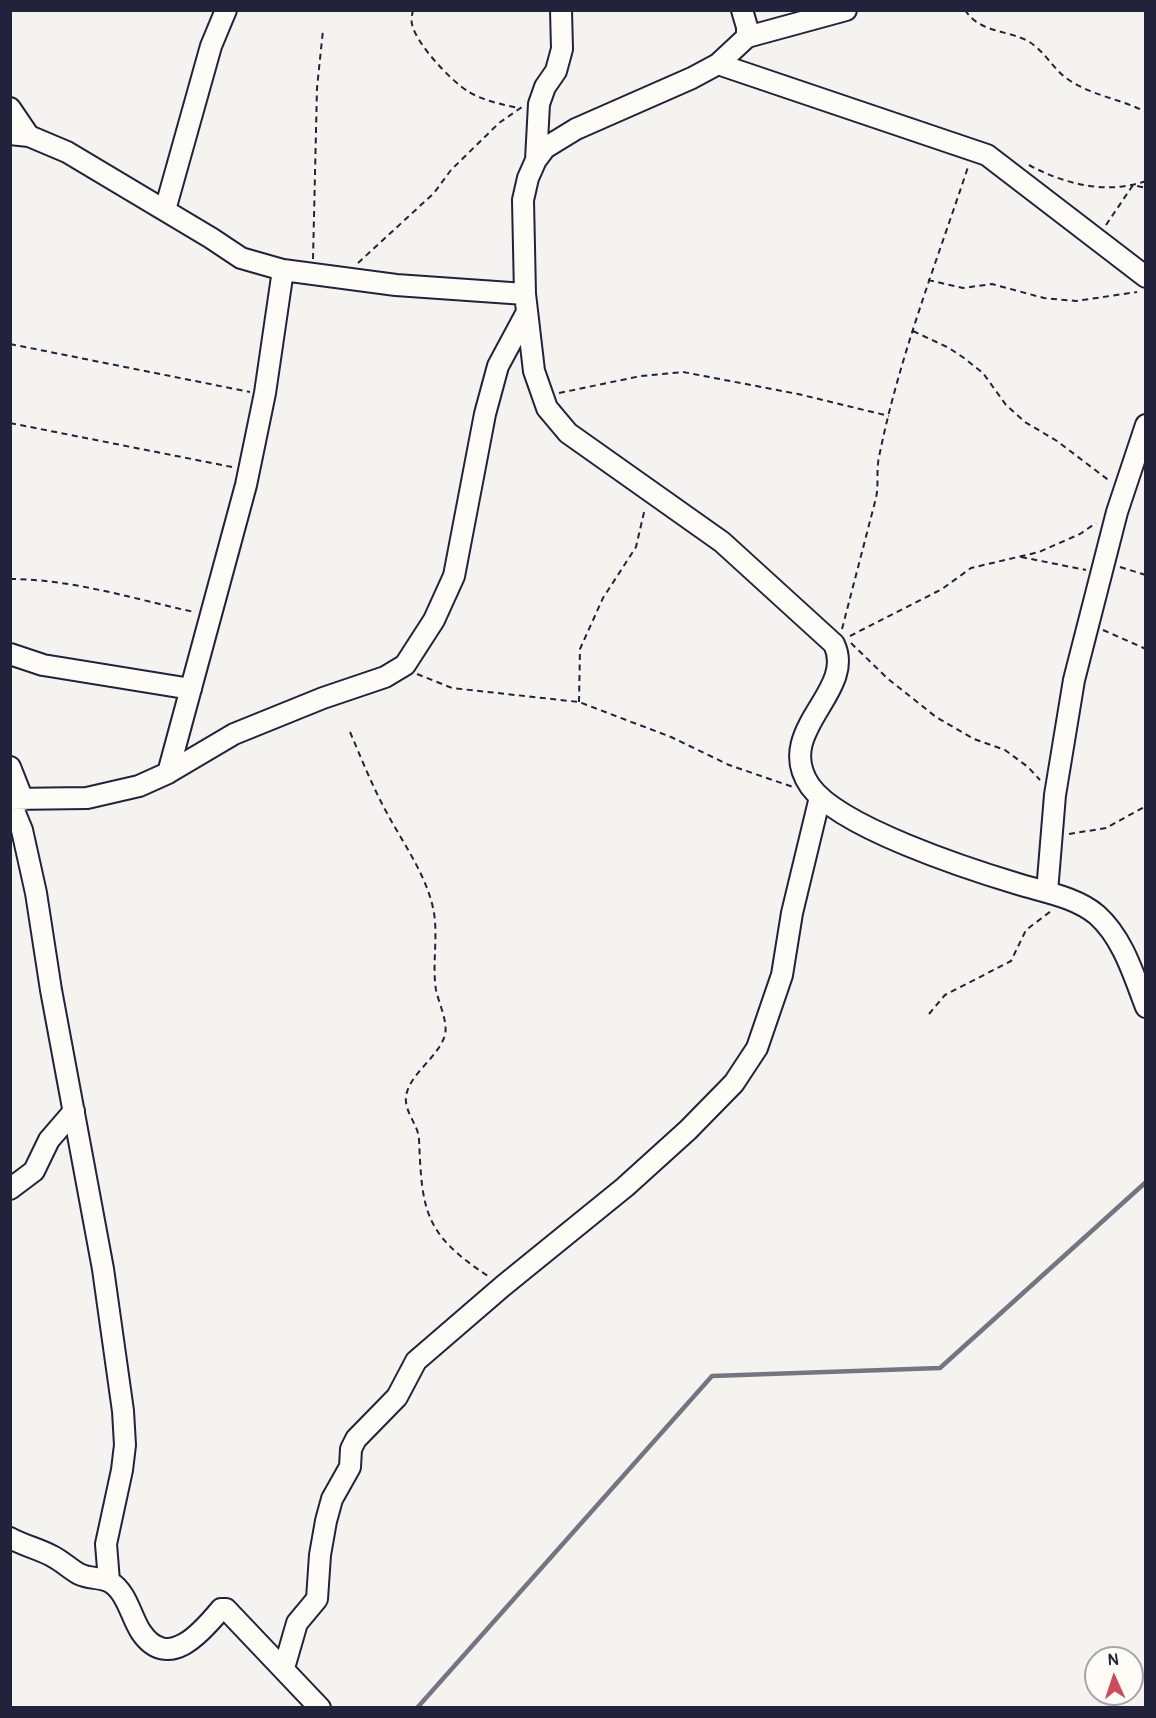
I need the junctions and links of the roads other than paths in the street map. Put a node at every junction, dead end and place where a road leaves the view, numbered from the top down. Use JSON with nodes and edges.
{"nodes":[{"id":1,"x":226,"y":10,"type":"edge"},
{"id":2,"x":561,"y":10,"type":"edge"},
{"id":3,"x":742,"y":10,"type":"edge"},
{"id":4,"x":807,"y":10,"type":"edge"},
{"id":5,"x":846,"y":10,"type":"edge"},
{"id":6,"x":794,"y":26,"type":"junction"},
{"id":7,"x":747,"y":37,"type":"junction"},
{"id":8,"x":718,"y":63,"type":"junction"},
{"id":9,"x":10,"y":108,"type":"edge"},
{"id":10,"x":20,"y":135,"type":"edge"},
{"id":11,"x":536,"y":160,"type":"junction"},
{"id":12,"x":165,"y":210,"type":"junction"},
{"id":13,"x":283,"y":270,"type":"junction"},
{"id":14,"x":1146,"y":277,"type":"edge"},
{"id":15,"x":526,"y":303,"type":"junction"},
{"id":16,"x":1146,"y":425,"type":"edge"},
{"id":17,"x":10,"y":654,"type":"edge"},
{"id":18,"x":191,"y":689,"type":"junction"},
{"id":19,"x":10,"y":767,"type":"edge"},
{"id":20,"x":168,"y":773,"type":"junction"},
{"id":21,"x":818,"y":795,"type":"junction"},
{"id":22,"x":15,"y":800,"type":"edge"},
{"id":23,"x":1047,"y":892,"type":"junction"},
{"id":24,"x":1146,"y":1007,"type":"edge"},
{"id":25,"x":74,"y":1111,"type":"junction"},
{"id":26,"x":10,"y":1189,"type":"edge"},
{"id":27,"x":10,"y":1538,"type":"edge"},
{"id":28,"x":109,"y":1581,"type":"junction"},
{"id":29,"x":284,"y":1668,"type":"junction"},
{"id":30,"x":320,"y":1707,"type":"edge"}],
"edges":[{"from":1,"to":12,"type":"street"},
{"from":2,"to":11,"type":"street"},
{"from":3,"to":7,"type":"street"},
{"from":4,"to":6,"type":"street"},
{"from":5,"to":6,"type":"street"},
{"from":6,"to":7,"type":"street"},
{"from":7,"to":8,"type":"street"},
{"from":8,"to":11,"type":"street"},
{"from":8,"to":14,"type":"street"},
{"from":9,"to":10,"type":"street"},
{"from":10,"to":12,"type":"street"},
{"from":11,"to":15,"type":"street"},
{"from":12,"to":13,"type":"street"},
{"from":13,"to":15,"type":"street"},
{"from":13,"to":18,"type":"street"},
{"from":15,"to":20,"type":"street"},
{"from":15,"to":21,"type":"street"},
{"from":16,"to":23,"type":"street"},
{"from":17,"to":18,"type":"street"},
{"from":18,"to":20,"type":"street"},
{"from":19,"to":22,"type":"street"},
{"from":20,"to":22,"type":"street"},
{"from":21,"to":23,"type":"street"},
{"from":21,"to":29,"type":"street"},
{"from":22,"to":25,"type":"street"},
{"from":23,"to":24,"type":"street"},
{"from":25,"to":26,"type":"street"},
{"from":25,"to":28,"type":"street"},
{"from":27,"to":28,"type":"street"},
{"from":28,"to":29,"type":"street"},
{"from":29,"to":30,"type":"street"}]}
